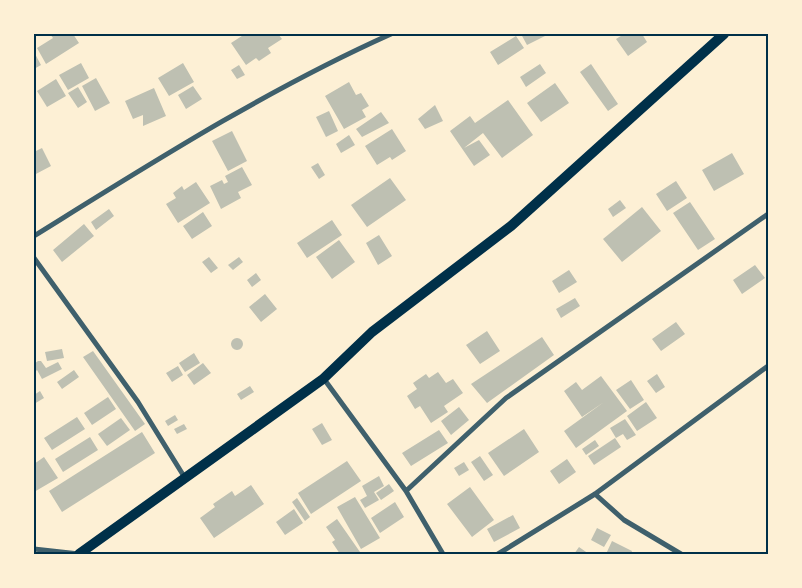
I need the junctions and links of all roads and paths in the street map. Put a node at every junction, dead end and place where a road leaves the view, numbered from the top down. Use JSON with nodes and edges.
{"nodes":[{"id":1,"x":391,"y":34,"type":"edge"},
{"id":2,"x":724,"y":34,"type":"edge"},
{"id":3,"x":768,"y":214,"type":"edge"},
{"id":4,"x":34,"y":236,"type":"edge"},
{"id":5,"x":34,"y":258,"type":"edge"},
{"id":6,"x":768,"y":366,"type":"edge"},
{"id":7,"x":323,"y":379,"type":"junction"},
{"id":8,"x":185,"y":478,"type":"junction"},
{"id":9,"x":406,"y":491,"type":"junction"},
{"id":10,"x":595,"y":494,"type":"junction"},
{"id":11,"x":34,"y":549,"type":"edge"},
{"id":12,"x":80,"y":554,"type":"edge"},
{"id":13,"x":443,"y":554,"type":"edge"},
{"id":14,"x":498,"y":554,"type":"edge"},
{"id":15,"x":681,"y":554,"type":"edge"}],
"edges":[{"from":1,"to":4,"type":"street"},
{"from":2,"to":7,"type":"main road"},
{"from":3,"to":9,"type":"street"},
{"from":5,"to":8,"type":"street"},
{"from":6,"to":10,"type":"street"},
{"from":7,"to":8,"type":"main road"},
{"from":7,"to":9,"type":"street"},
{"from":8,"to":12,"type":"main road"},
{"from":9,"to":13,"type":"street"},
{"from":10,"to":14,"type":"street"},
{"from":10,"to":15,"type":"street"},
{"from":11,"to":12,"type":"street"}]}
